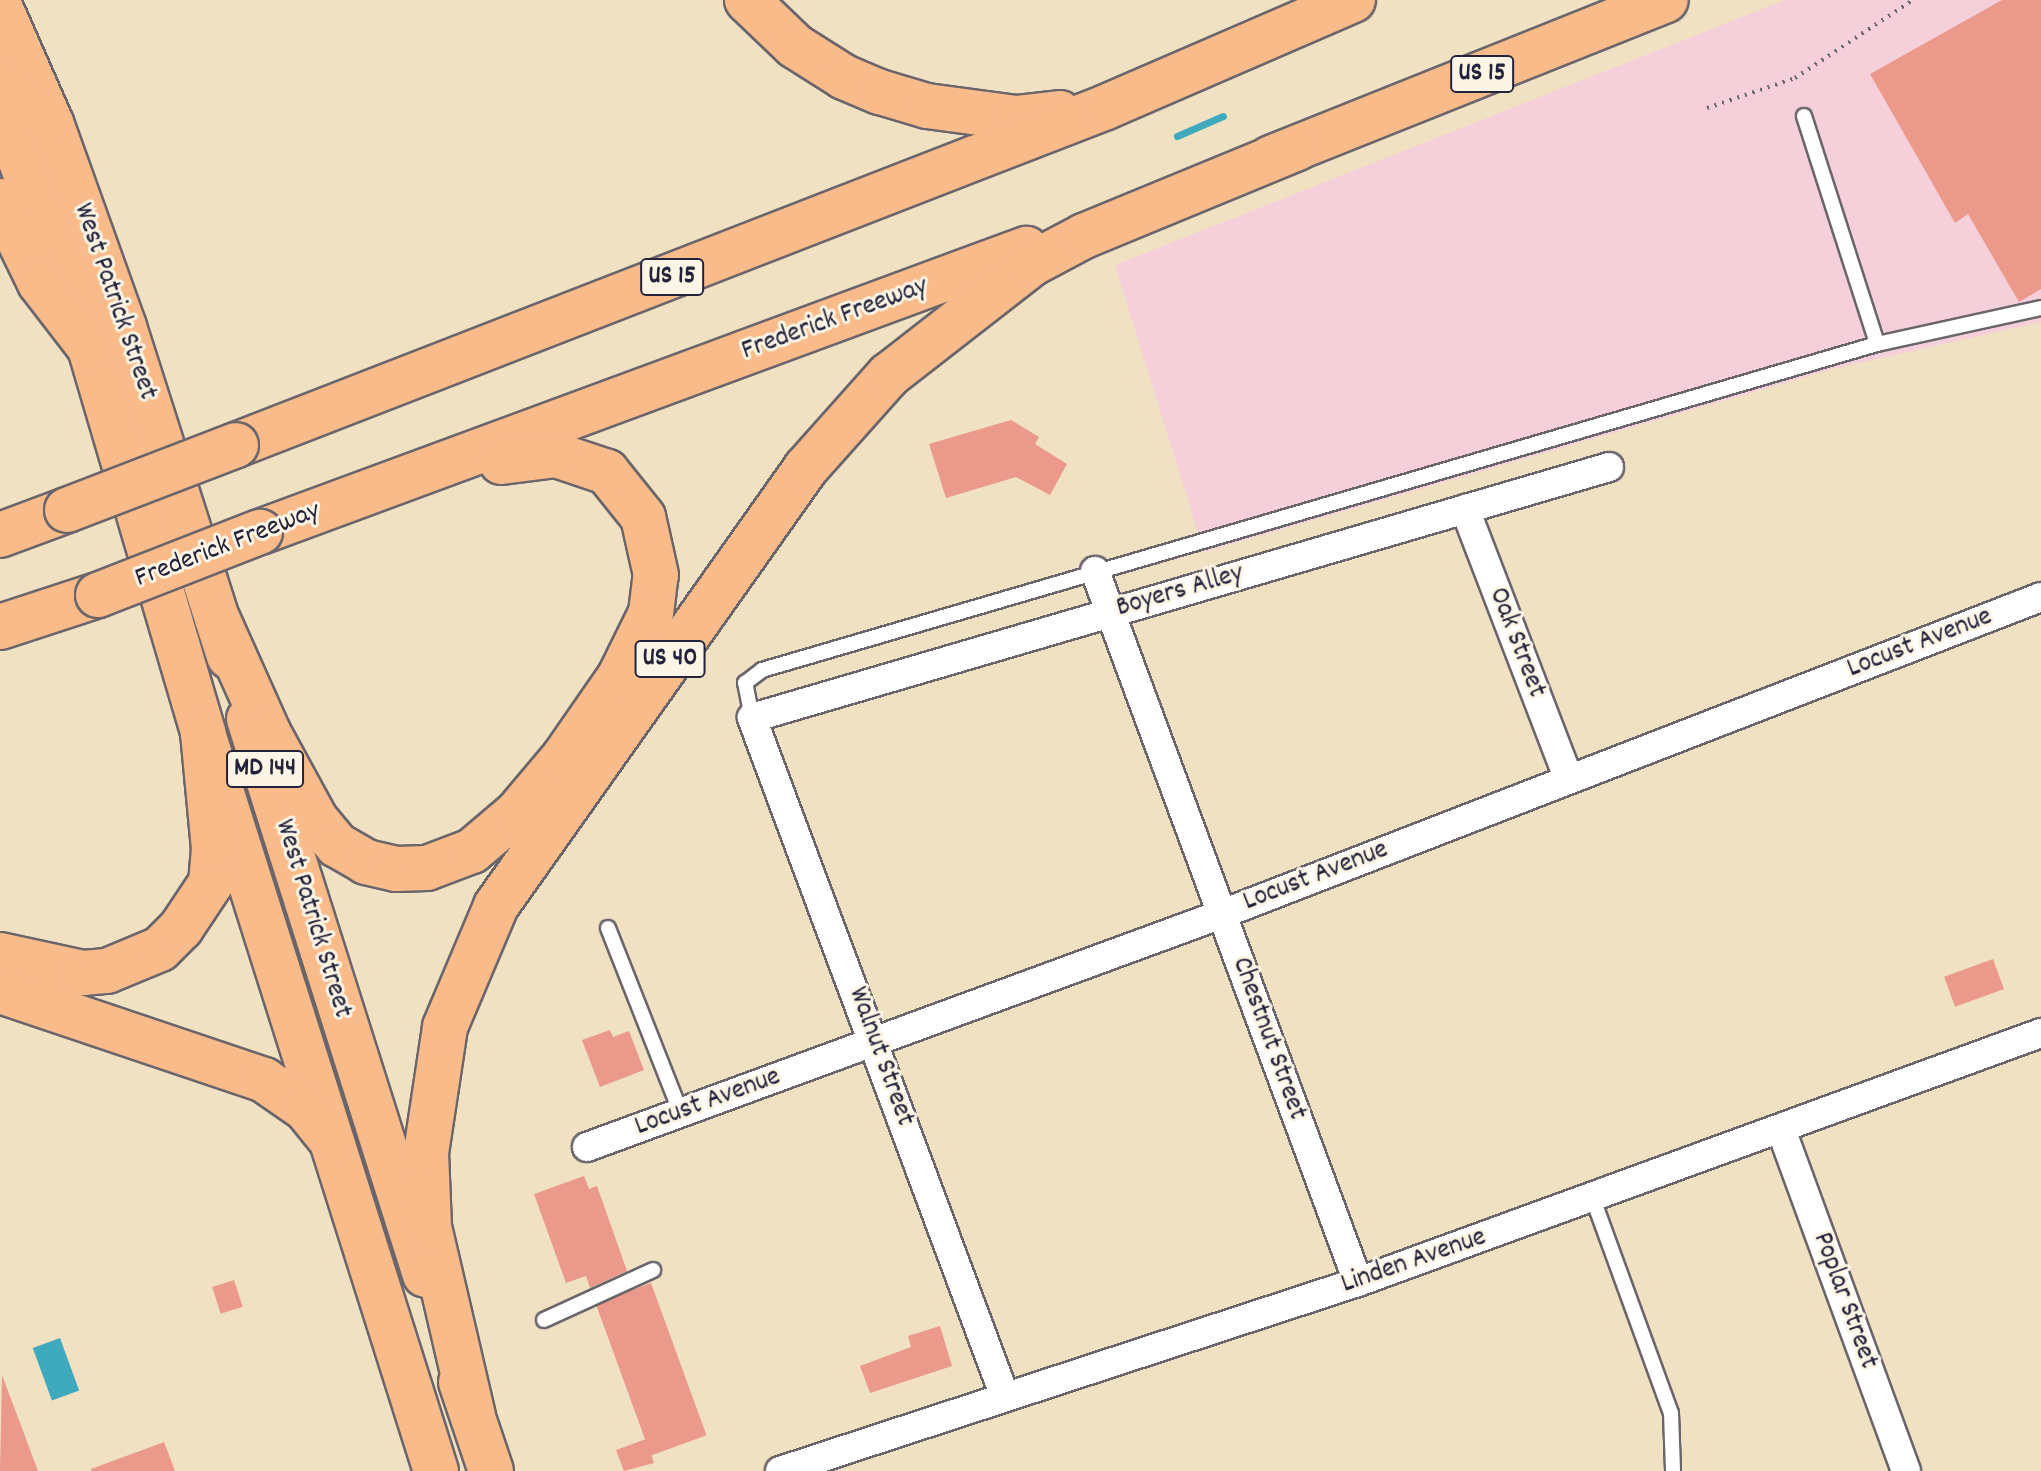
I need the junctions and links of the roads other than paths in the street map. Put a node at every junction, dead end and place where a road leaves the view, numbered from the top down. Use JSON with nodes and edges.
{"nodes":[{"id":1,"x":747,"y":0,"type":"edge"},
{"id":2,"x":1353,"y":0,"type":"edge"},
{"id":3,"x":1666,"y":0,"type":"edge"},
{"id":4,"x":0,"y":7,"type":"edge"},
{"id":5,"x":0,"y":81,"type":"edge"},
{"id":6,"x":0,"y":105,"type":"edge"},
{"id":7,"x":1106,"y":107,"type":"junction"},
{"id":8,"x":1804,"y":116,"type":"dead end"},
{"id":9,"x":51,"y":123,"type":"junction"},
{"id":10,"x":1297,"y":148,"type":"junction"},
{"id":11,"x":0,"y":201,"type":"edge"},
{"id":12,"x":2041,"y":308,"type":"edge"},
{"id":13,"x":1877,"y":344,"type":"junction"},
{"id":14,"x":90,"y":348,"type":"junction"},
{"id":15,"x":1609,"y":467,"type":"dead end"},
{"id":16,"x":435,"y":470,"type":"junction"},
{"id":17,"x":1465,"y":509,"type":"junction"},
{"id":18,"x":0,"y":535,"type":"edge"},
{"id":19,"x":1095,"y":571,"type":"junction"},
{"id":20,"x":2041,"y":597,"type":"edge"},
{"id":21,"x":1109,"y":613,"type":"junction"},
{"id":22,"x":218,"y":620,"type":"junction"},
{"id":23,"x":0,"y":627,"type":"edge"},
{"id":24,"x":752,"y":718,"type":"junction"},
{"id":25,"x":203,"y":733,"type":"junction"},
{"id":26,"x":1568,"y":778,"type":"junction"},
{"id":27,"x":1222,"y":914,"type":"junction"},
{"id":28,"x":608,"y":928,"type":"dead end"},
{"id":29,"x":0,"y":955,"type":"edge"},
{"id":30,"x":0,"y":991,"type":"edge"},
{"id":31,"x":2041,"y":1033,"type":"edge"},
{"id":32,"x":874,"y":1041,"type":"junction"},
{"id":33,"x":681,"y":1113,"type":"junction"},
{"id":34,"x":1782,"y":1132,"type":"junction"},
{"id":35,"x":331,"y":1140,"type":"junction"},
{"id":36,"x":587,"y":1147,"type":"dead end"},
{"id":37,"x":1593,"y":1199,"type":"junction"},
{"id":38,"x":653,"y":1270,"type":"dead end"},
{"id":39,"x":1358,"y":1282,"type":"junction"},
{"id":40,"x":544,"y":1320,"type":"dead end"},
{"id":41,"x":1005,"y":1397,"type":"junction"},
{"id":42,"x":473,"y":1416,"type":"junction"},
{"id":43,"x":432,"y":1466,"type":"edge"},
{"id":44,"x":491,"y":1471,"type":"edge"},
{"id":45,"x":780,"y":1471,"type":"edge"},
{"id":46,"x":1673,"y":1471,"type":"edge"},
{"id":47,"x":1906,"y":1471,"type":"edge"}],
"edges":[{"from":1,"to":7,"type":"main road"},
{"from":2,"to":7,"type":"main road","number":"US 15"},
{"from":3,"to":10,"type":"main road","name":"Frederick Freeway","number":"US 15"},
{"from":4,"to":9,"type":"main road","name":"West Patrick Street","number":"MD 144"},
{"from":5,"to":9,"type":"main road"},
{"from":6,"to":14,"type":"main road","name":"West Patrick Street"},
{"from":7,"to":18,"type":"main road","number":"US 15","bridge":true},
{"from":8,"to":13,"type":"lane"},
{"from":9,"to":22,"type":"main road","name":"West Patrick Street","number":"MD 144"},
{"from":10,"to":16,"type":"main road","name":"Frederick Freeway","number":"US 15"},
{"from":10,"to":42,"type":"main road","number":"US 40"},
{"from":11,"to":14,"type":"main road"},
{"from":12,"to":13,"type":"lane"},
{"from":13,"to":19,"type":"lane"},
{"from":14,"to":25,"type":"main road","name":"West Patrick Street"},
{"from":15,"to":17,"type":"street","name":"Boyers Alley"},
{"from":16,"to":22,"type":"main road"},
{"from":16,"to":23,"type":"main road","name":"Frederick Freeway","number":"US 15","bridge":true},
{"from":17,"to":21,"type":"street","name":"Boyers Alley"},
{"from":17,"to":26,"type":"street","name":"Oak Street"},
{"from":19,"to":21,"type":"street","name":"Chestnut Street"},
{"from":19,"to":24,"type":"lane"},
{"from":20,"to":26,"type":"street","name":"Locust Avenue"},
{"from":21,"to":24,"type":"street","name":"Boyers Alley"},
{"from":21,"to":27,"type":"street","name":"Chestnut Street"},
{"from":22,"to":42,"type":"main road","name":"West Patrick Street","number":"MD 144"},
{"from":24,"to":32,"type":"street","name":"Walnut Street"},
{"from":25,"to":29,"type":"main road"},
{"from":25,"to":35,"type":"main road","name":"West Patrick Street"},
{"from":26,"to":27,"type":"street","name":"Locust Avenue"},
{"from":27,"to":32,"type":"street","name":"Locust Avenue"},
{"from":27,"to":39,"type":"street","name":"Chestnut Street"},
{"from":28,"to":33,"type":"lane"},
{"from":30,"to":35,"type":"main road"},
{"from":31,"to":34,"type":"street","name":"Linden Avenue"},
{"from":32,"to":33,"type":"street","name":"Locust Avenue"},
{"from":32,"to":41,"type":"street","name":"Walnut Street"},
{"from":33,"to":36,"type":"street","name":"Locust Avenue"},
{"from":34,"to":37,"type":"street","name":"Linden Avenue"},
{"from":34,"to":47,"type":"street","name":"Poplar Street"},
{"from":35,"to":43,"type":"main road","name":"West Patrick Street"},
{"from":37,"to":39,"type":"street","name":"Linden Avenue"},
{"from":37,"to":46,"type":"lane"},
{"from":38,"to":40,"type":"lane"},
{"from":39,"to":41,"type":"street","name":"Linden Avenue"},
{"from":41,"to":45,"type":"street","name":"Linden Avenue"},
{"from":42,"to":44,"type":"main road","name":"West Patrick Street","number":"US 40"}]}
